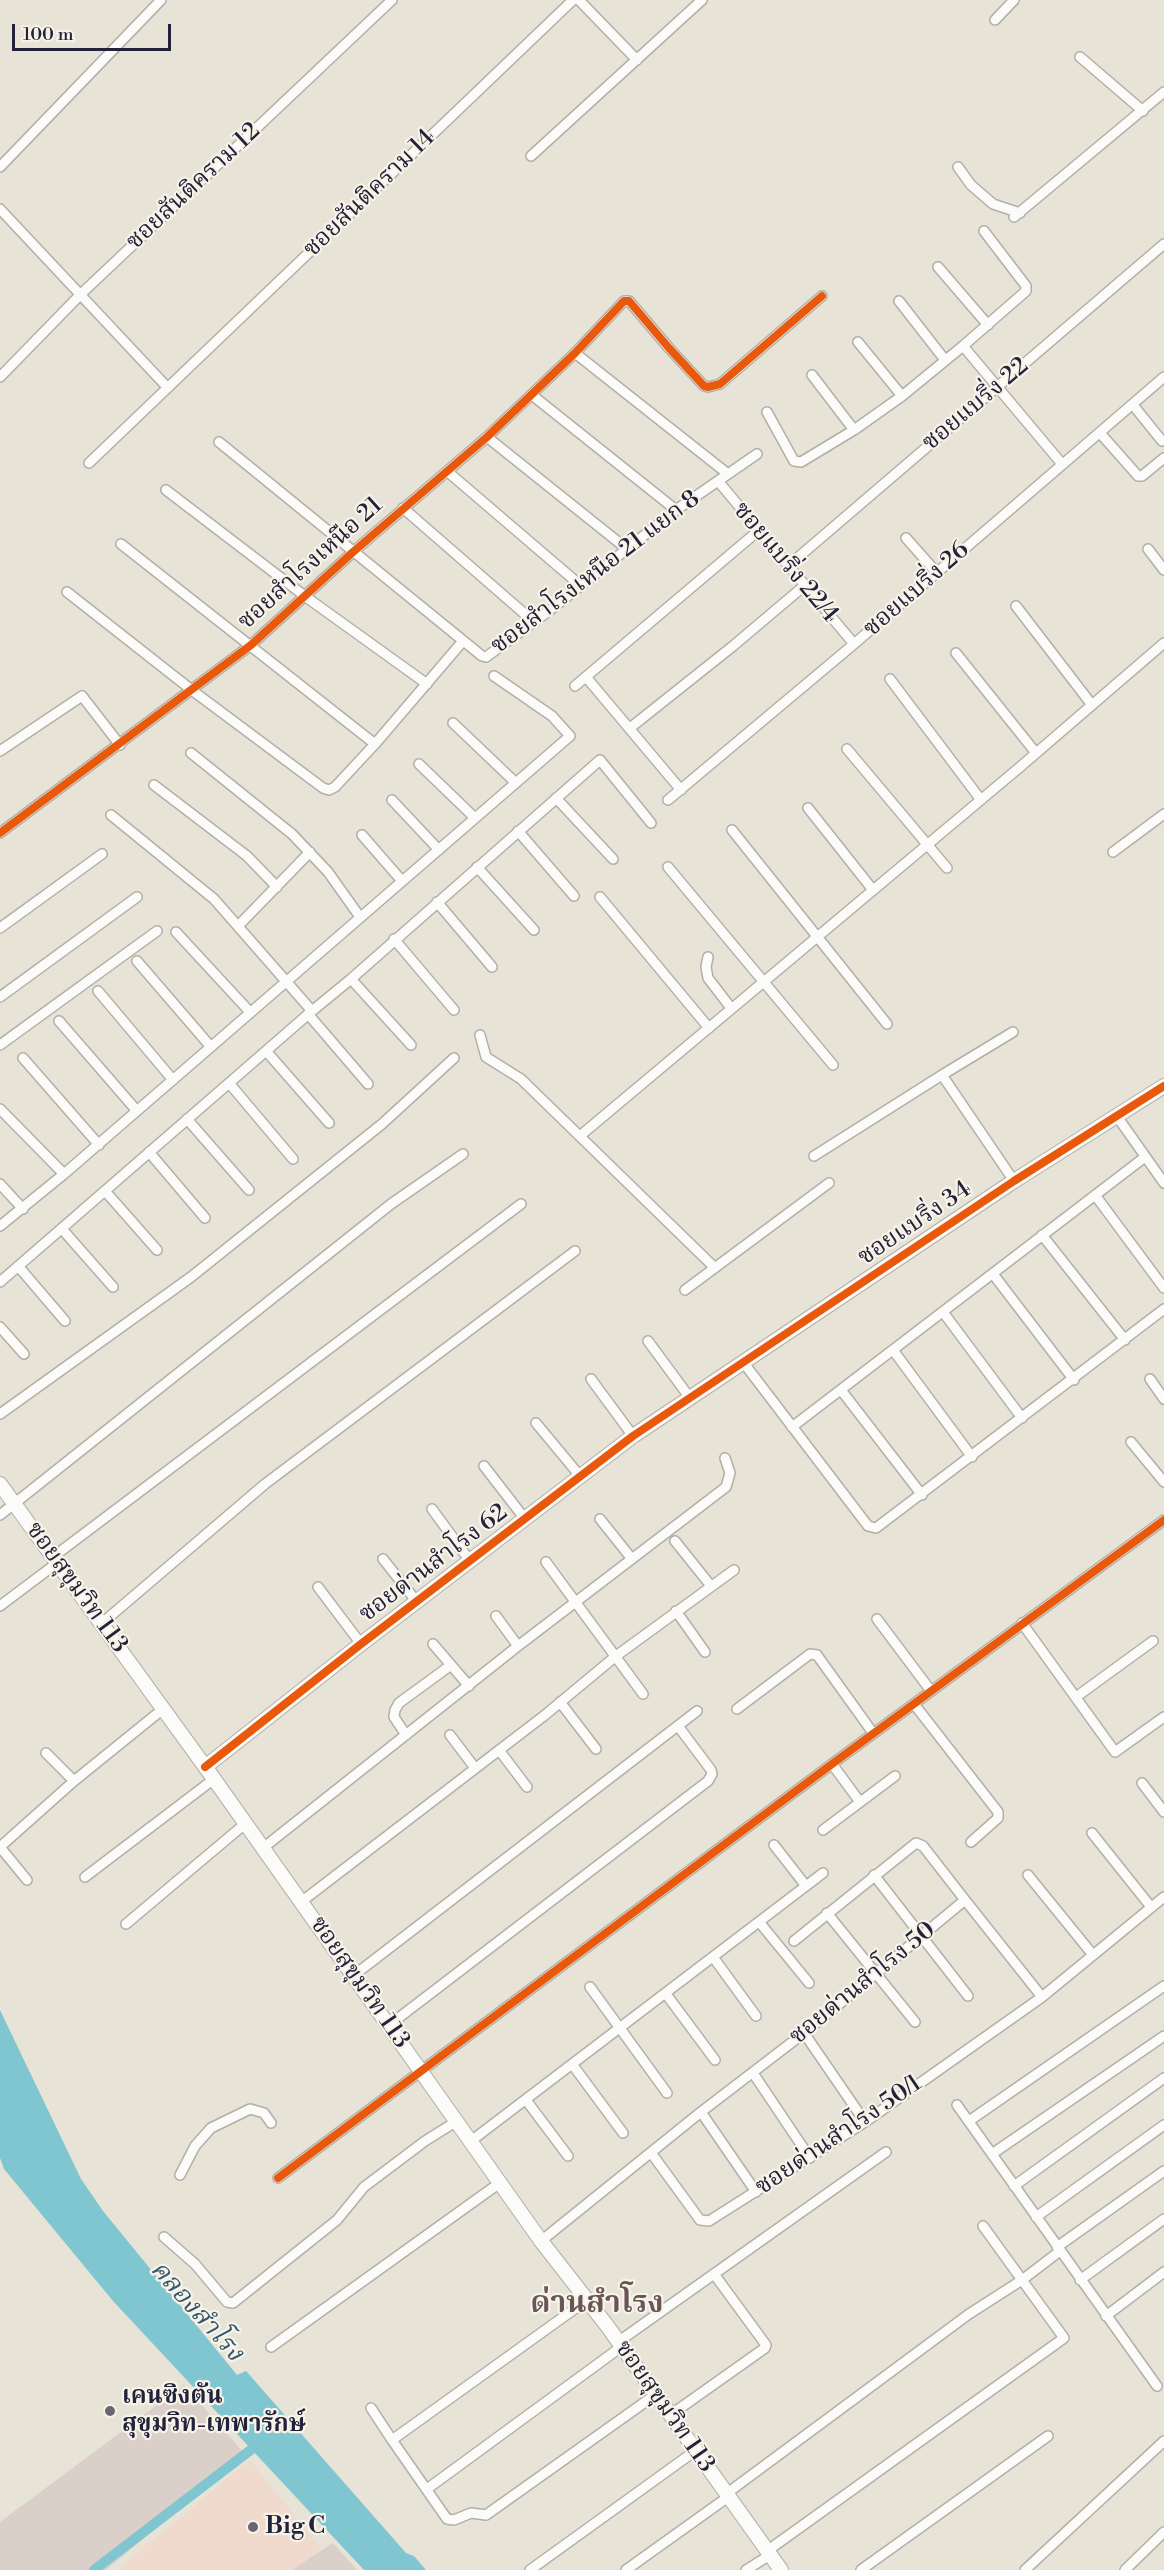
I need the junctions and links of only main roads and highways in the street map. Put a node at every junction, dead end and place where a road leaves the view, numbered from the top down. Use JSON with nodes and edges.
{"nodes":[{"id":1,"x":1164,"y":1086,"type":"edge"},
{"id":2,"x":690,"y":1398,"type":"joint"},
{"id":3,"x":0,"y":1484,"type":"edge"},
{"id":4,"x":206,"y":1767,"type":"junction"},
{"id":5,"x":781,"y":2570,"type":"edge"}],
"edges":[{"from":1,"to":2,"type":"main road","name":"ซอยแบริ่ง 34"},
{"from":2,"to":4,"type":"main road","name":"ซอยด่านสำโรง 62"},
{"from":3,"to":4,"type":"main road","name":"ซอยสุขุมวิท 113"},
{"from":4,"to":5,"type":"main road","name":"ซอยสุขุมวิท 113"}]}
